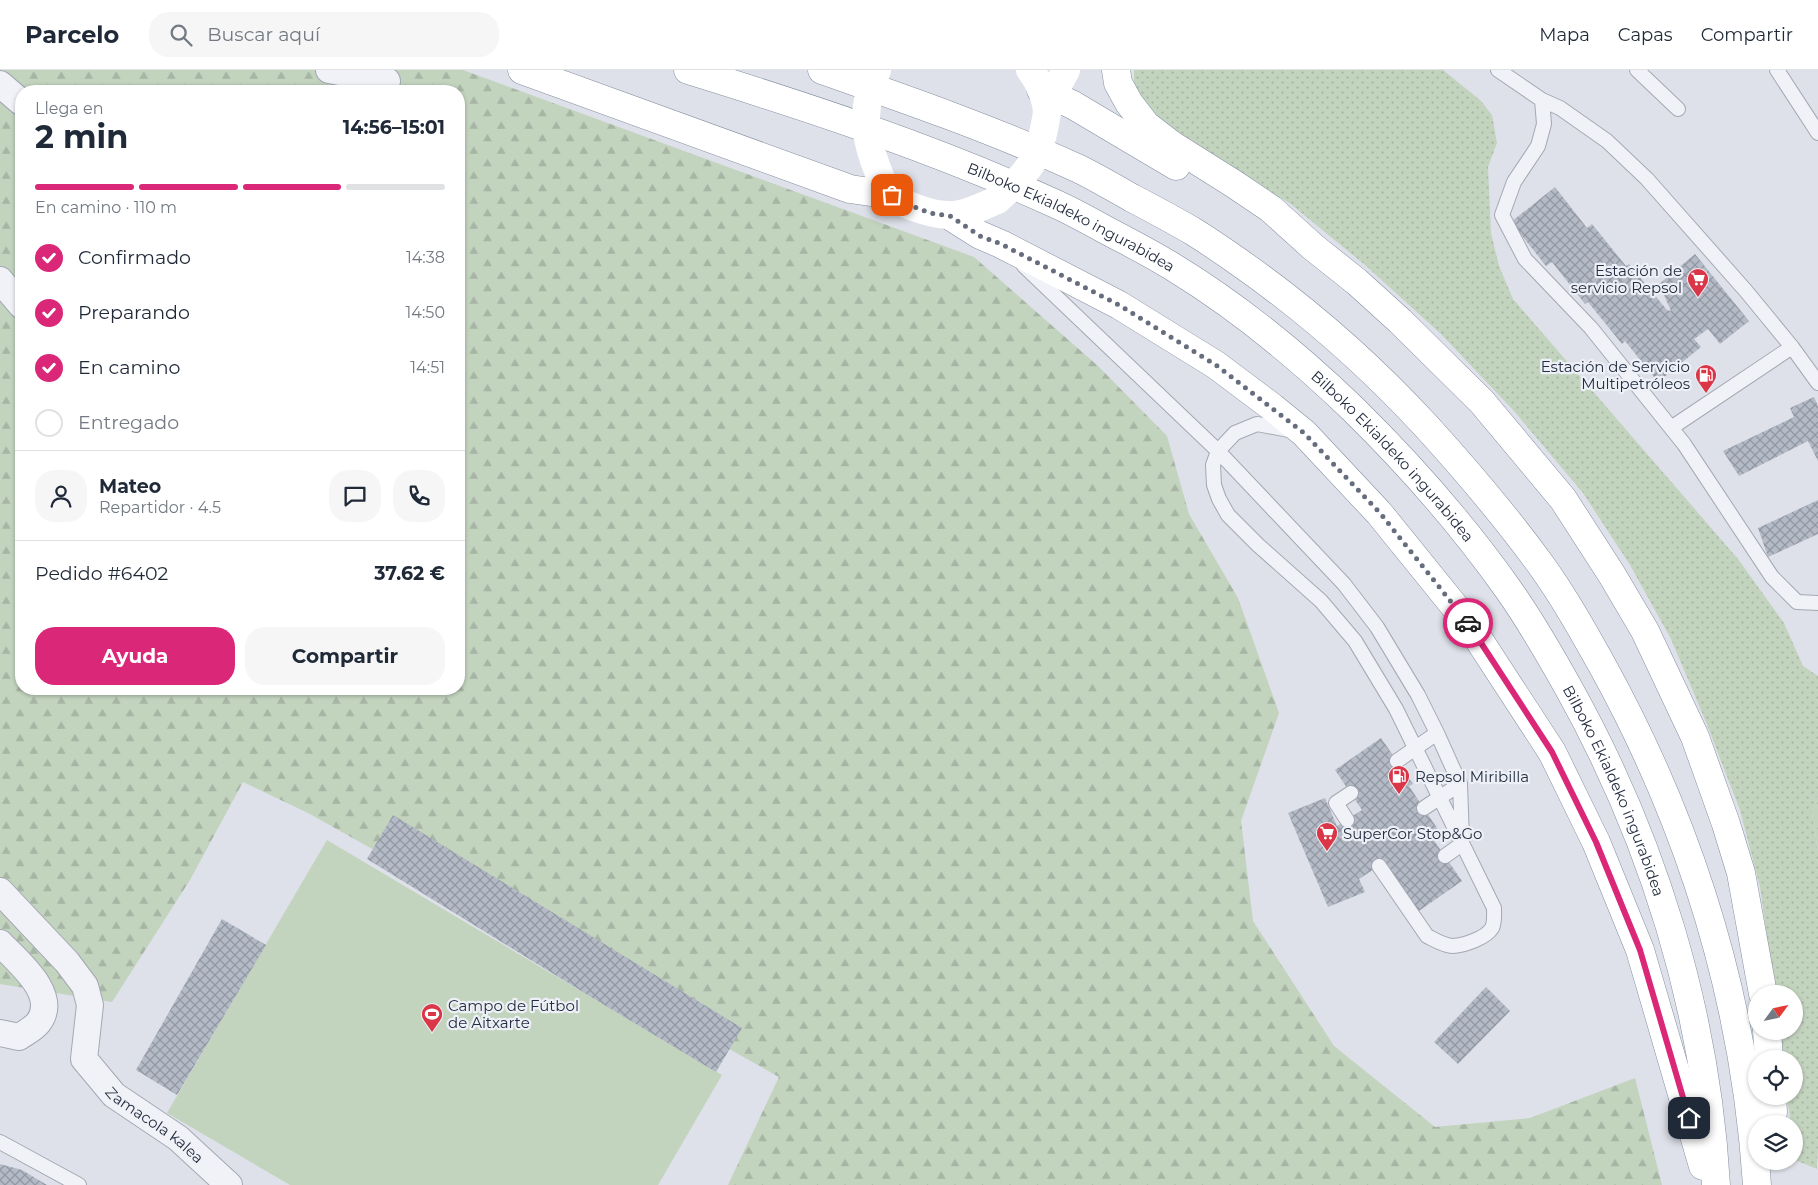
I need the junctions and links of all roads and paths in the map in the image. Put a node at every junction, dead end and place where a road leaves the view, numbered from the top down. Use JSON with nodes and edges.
{"nodes":[{"id":1,"x":329,"y":70,"type":"edge"},
{"id":2,"x":522,"y":70,"type":"edge"},
{"id":3,"x":688,"y":70,"type":"edge"},
{"id":4,"x":822,"y":70,"type":"edge"},
{"id":5,"x":877,"y":70,"type":"edge"},
{"id":6,"x":1066,"y":70,"type":"edge"},
{"id":7,"x":1116,"y":70,"type":"edge"},
{"id":8,"x":1498,"y":70,"type":"edge"},
{"id":9,"x":1637,"y":70,"type":"edge"},
{"id":10,"x":1776,"y":70,"type":"edge"},
{"id":11,"x":387,"y":81,"type":"dead end"},
{"id":12,"x":0,"y":84,"type":"edge"},
{"id":13,"x":1044,"y":95,"type":"edge"},
{"id":14,"x":15,"y":97,"type":"edge"},
{"id":15,"x":1542,"y":100,"type":"junction"},
{"id":16,"x":1678,"y":109,"type":"dead end"},
{"id":17,"x":1818,"y":133,"type":"edge"},
{"id":18,"x":892,"y":195,"type":"junction"},
{"id":19,"x":950,"y":216,"type":"junction"},
{"id":20,"x":1001,"y":244,"type":"junction"},
{"id":21,"x":1312,"y":247,"type":"junction"},
{"id":22,"x":0,"y":280,"type":"edge"},
{"id":23,"x":15,"y":298,"type":"edge"},
{"id":24,"x":1792,"y":347,"type":"junction"},
{"id":25,"x":1818,"y":383,"type":"edge"},
{"id":26,"x":1671,"y":428,"type":"junction"},
{"id":27,"x":1304,"y":433,"type":"junction"},
{"id":28,"x":1218,"y":451,"type":"junction"},
{"id":29,"x":1818,"y":604,"type":"edge"},
{"id":30,"x":1437,"y":733,"type":"junction"},
{"id":31,"x":1415,"y":748,"type":"junction"},
{"id":32,"x":1397,"y":761,"type":"dead end"},
{"id":33,"x":1460,"y":784,"type":"junction"},
{"id":34,"x":1351,"y":793,"type":"dead end"},
{"id":35,"x":1439,"y":798,"type":"junction"},
{"id":36,"x":1424,"y":808,"type":"dead end"},
{"id":37,"x":1347,"y":820,"type":"dead end"},
{"id":38,"x":1462,"y":844,"type":"junction"},
{"id":39,"x":1445,"y":856,"type":"dead end"},
{"id":40,"x":1379,"y":866,"type":"dead end"},
{"id":41,"x":0,"y":891,"type":"edge"},
{"id":42,"x":0,"y":943,"type":"edge"},
{"id":43,"x":1761,"y":985,"type":"edge"},
{"id":44,"x":0,"y":1033,"type":"edge"},
{"id":45,"x":0,"y":1142,"type":"edge"},
{"id":46,"x":1762,"y":1170,"type":"edge"},
{"id":47,"x":79,"y":1185,"type":"edge"},
{"id":48,"x":229,"y":1185,"type":"edge"},
{"id":49,"x":1710,"y":1185,"type":"edge"},
{"id":50,"x":1716,"y":1185,"type":"edge"},
{"id":51,"x":1758,"y":1185,"type":"edge"}],
"edges":[{"from":1,"to":11,"type":"street"},
{"from":2,"to":18,"type":"main road"},
{"from":3,"to":50,"type":"main road","name":"Bilboko Ekialdeko ingurabidea"},
{"from":4,"to":51,"type":"main road"},
{"from":5,"to":18,"type":"main road","bridge":true},
{"from":6,"to":13,"type":"main road"},
{"from":7,"to":21,"type":"main road"},
{"from":8,"to":15,"type":"lane"},
{"from":9,"to":16,"type":"lane"},
{"from":10,"to":17,"type":"lane"},
{"from":12,"to":14,"type":"street"},
{"from":13,"to":19,"type":"main road","bridge":true},
{"from":13,"to":21,"type":"main road"},
{"from":15,"to":24,"type":"lane"},
{"from":15,"to":26,"type":"lane"},
{"from":18,"to":19,"type":"main road"},
{"from":19,"to":20,"type":"main road"},
{"from":20,"to":27,"type":"main road"},
{"from":20,"to":28,"type":"lane"},
{"from":21,"to":43,"type":"main road"},
{"from":22,"to":23,"type":"street"},
{"from":24,"to":25,"type":"lane"},
{"from":24,"to":26,"type":"lane"},
{"from":26,"to":29,"type":"lane"},
{"from":27,"to":28,"type":"lane"},
{"from":27,"to":49,"type":"main road"},
{"from":28,"to":30,"type":"lane"},
{"from":28,"to":31,"type":"lane"},
{"from":30,"to":31,"type":"lane"},
{"from":30,"to":33,"type":"lane"},
{"from":31,"to":32,"type":"lane"},
{"from":31,"to":35,"type":"lane"},
{"from":33,"to":35,"type":"lane"},
{"from":33,"to":38,"type":"lane"},
{"from":34,"to":37,"type":"lane"},
{"from":35,"to":36,"type":"lane"},
{"from":35,"to":38,"type":"lane"},
{"from":38,"to":39,"type":"lane"},
{"from":38,"to":40,"type":"lane"},
{"from":41,"to":48,"type":"street","name":"Zamacola kalea"},
{"from":42,"to":44,"type":"street"},
{"from":45,"to":47,"type":"lane"},
{"from":46,"to":51,"type":"main road"}]}
